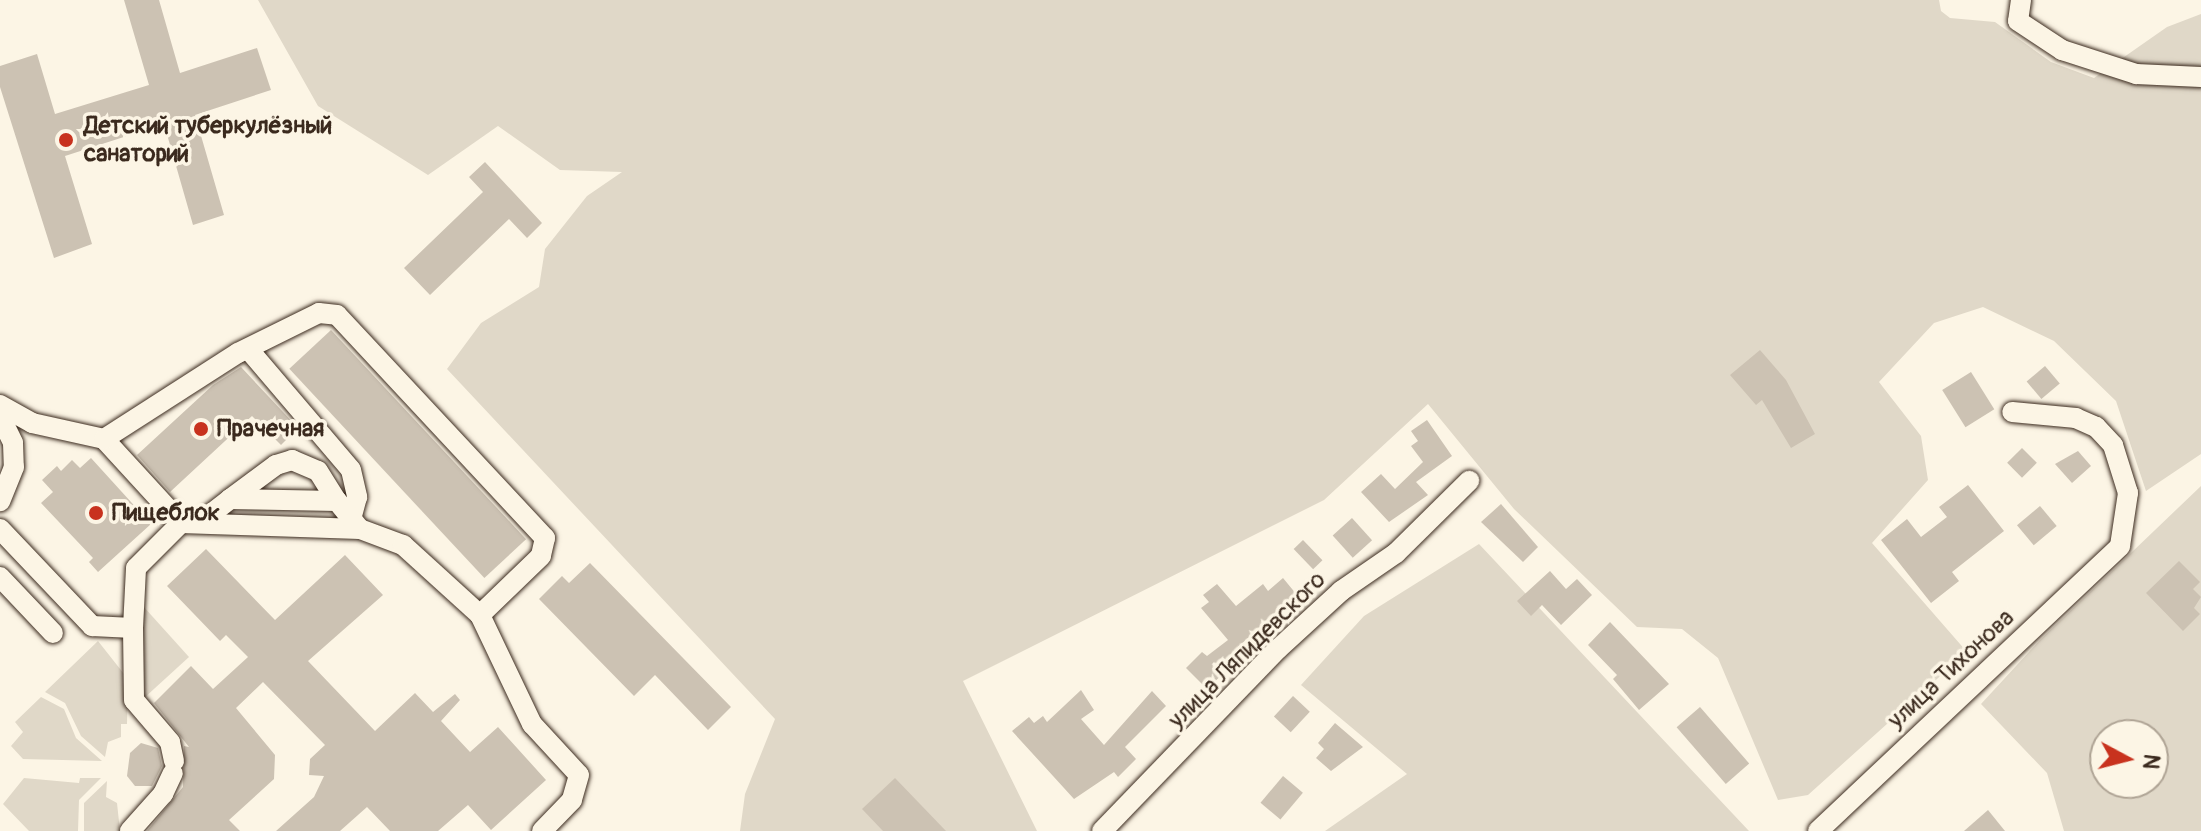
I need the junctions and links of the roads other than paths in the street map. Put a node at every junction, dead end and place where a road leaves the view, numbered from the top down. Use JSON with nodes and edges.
{"nodes":[{"id":1,"x":2021,"y":0,"type":"edge"},
{"id":2,"x":2201,"y":77,"type":"edge"},
{"id":3,"x":249,"y":350,"type":"junction"},
{"id":4,"x":0,"y":405,"type":"edge"},
{"id":5,"x":2012,"y":412,"type":"dead end"},
{"id":6,"x":0,"y":416,"type":"edge"},
{"id":7,"x":104,"y":439,"type":"junction"},
{"id":8,"x":1469,"y":481,"type":"dead end"},
{"id":9,"x":230,"y":499,"type":"junction"},
{"id":10,"x":0,"y":501,"type":"edge"},
{"id":11,"x":337,"y":501,"type":"junction"},
{"id":12,"x":202,"y":521,"type":"junction"},
{"id":13,"x":181,"y":523,"type":"junction"},
{"id":14,"x":355,"y":524,"type":"junction"},
{"id":15,"x":0,"y":529,"type":"edge"},
{"id":16,"x":0,"y":577,"type":"edge"},
{"id":17,"x":480,"y":615,"type":"junction"},
{"id":18,"x":133,"y":628,"type":"junction"},
{"id":19,"x":53,"y":633,"type":"dead end"},
{"id":20,"x":130,"y":831,"type":"edge"},
{"id":21,"x":542,"y":831,"type":"edge"},
{"id":22,"x":1102,"y":831,"type":"edge"},
{"id":23,"x":1818,"y":831,"type":"edge"}],
"edges":[{"from":1,"to":2,"type":"street"},
{"from":3,"to":7,"type":"street"},
{"from":3,"to":14,"type":"street"},
{"from":3,"to":17,"type":"street"},
{"from":4,"to":7,"type":"street"},
{"from":5,"to":23,"type":"street","name":"улица Тихонова"},
{"from":6,"to":10,"type":"street"},
{"from":7,"to":13,"type":"street"},
{"from":8,"to":22,"type":"street","name":"улица Ляпидевского"},
{"from":9,"to":11,"type":"street"},
{"from":9,"to":11,"type":"street"},
{"from":9,"to":12,"type":"street"},
{"from":11,"to":14,"type":"street"},
{"from":12,"to":13,"type":"street"},
{"from":12,"to":14,"type":"street"},
{"from":13,"to":18,"type":"street"},
{"from":14,"to":17,"type":"street"},
{"from":15,"to":18,"type":"street"},
{"from":16,"to":19,"type":"street"},
{"from":17,"to":21,"type":"street"},
{"from":18,"to":20,"type":"street"}]}
